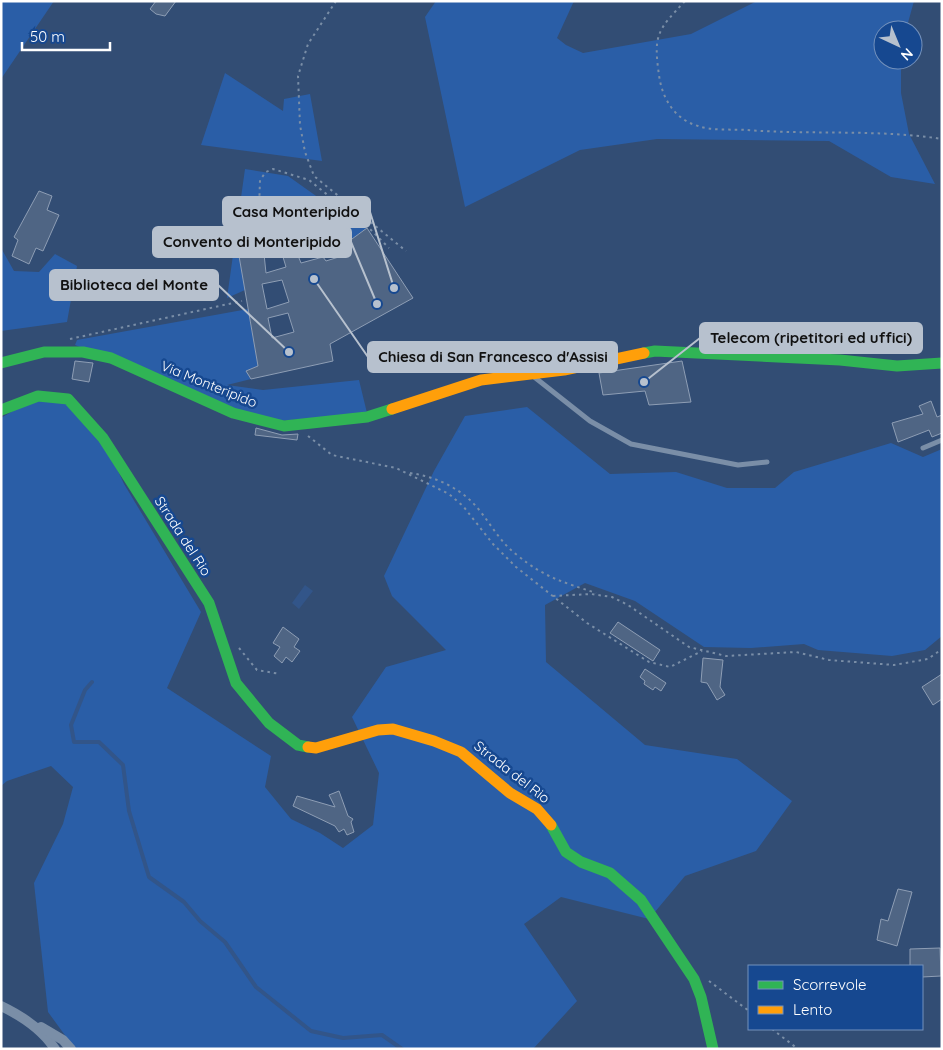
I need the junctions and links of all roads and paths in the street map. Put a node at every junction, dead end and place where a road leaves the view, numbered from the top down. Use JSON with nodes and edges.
{"nodes":[{"id":1,"x":336,"y":1,"type":"edge"},
{"id":2,"x":685,"y":1,"type":"edge"},
{"id":3,"x":942,"y":138,"type":"edge"},
{"id":4,"x":317,"y":224,"type":"dead end"},
{"id":5,"x":389,"y":248,"type":"dead end"},
{"id":6,"x":406,"y":251,"type":"dead end"},
{"id":7,"x":242,"y":302,"type":"dead end"},
{"id":8,"x":65,"y":340,"type":"dead end"},
{"id":9,"x":1,"y":363,"type":"edge"},
{"id":10,"x":942,"y":363,"type":"edge"},
{"id":11,"x":531,"y":374,"type":"junction"},
{"id":12,"x":1,"y":410,"type":"edge"},
{"id":13,"x":305,"y":433,"type":"dead end"},
{"id":14,"x":942,"y":440,"type":"edge"},
{"id":15,"x":923,"y":448,"type":"dead end"},
{"id":16,"x":767,"y":462,"type":"dead end"},
{"id":17,"x":407,"y":473,"type":"junction"},
{"id":18,"x":600,"y":595,"type":"junction"},
{"id":19,"x":552,"y":596,"type":"junction"},
{"id":20,"x":238,"y":647,"type":"dead end"},
{"id":21,"x":942,"y":649,"type":"edge"},
{"id":22,"x":702,"y":652,"type":"junction"},
{"id":23,"x":280,"y":674,"type":"dead end"},
{"id":24,"x":704,"y":977,"type":"dead end"},
{"id":25,"x":1,"y":1006,"type":"edge"},
{"id":26,"x":748,"y":1010,"type":"edge"},
{"id":27,"x":22,"y":1017,"type":"junction"},
{"id":28,"x":773,"y":1030,"type":"edge"},
{"id":29,"x":55,"y":1049,"type":"edge"},
{"id":30,"x":71,"y":1049,"type":"edge"},
{"id":31,"x":713,"y":1049,"type":"edge"},
{"id":32,"x":798,"y":1049,"type":"edge"}],
"edges":[{"from":1,"to":6,"type":"path"},
{"from":2,"to":3,"type":"path"},
{"from":4,"to":5,"type":"path"},
{"from":7,"to":8,"type":"path"},
{"from":9,"to":11,"type":"street","name":"Via Monteripido"},
{"from":10,"to":11,"type":"street","name":"Via Monteripido"},
{"from":11,"to":16,"type":"lane"},
{"from":12,"to":31,"type":"street","name":"Strada del Rio"},
{"from":13,"to":17,"type":"path"},
{"from":14,"to":15,"type":"lane"},
{"from":17,"to":18,"type":"path"},
{"from":17,"to":19,"type":"path"},
{"from":18,"to":19,"type":"path"},
{"from":18,"to":22,"type":"path"},
{"from":19,"to":22,"type":"path"},
{"from":20,"to":23,"type":"path"},
{"from":21,"to":22,"type":"path"},
{"from":24,"to":26,"type":"path"},
{"from":25,"to":27,"type":"street"},
{"from":27,"to":29,"type":"street"},
{"from":27,"to":30,"type":"street"},
{"from":28,"to":32,"type":"path"}]}
